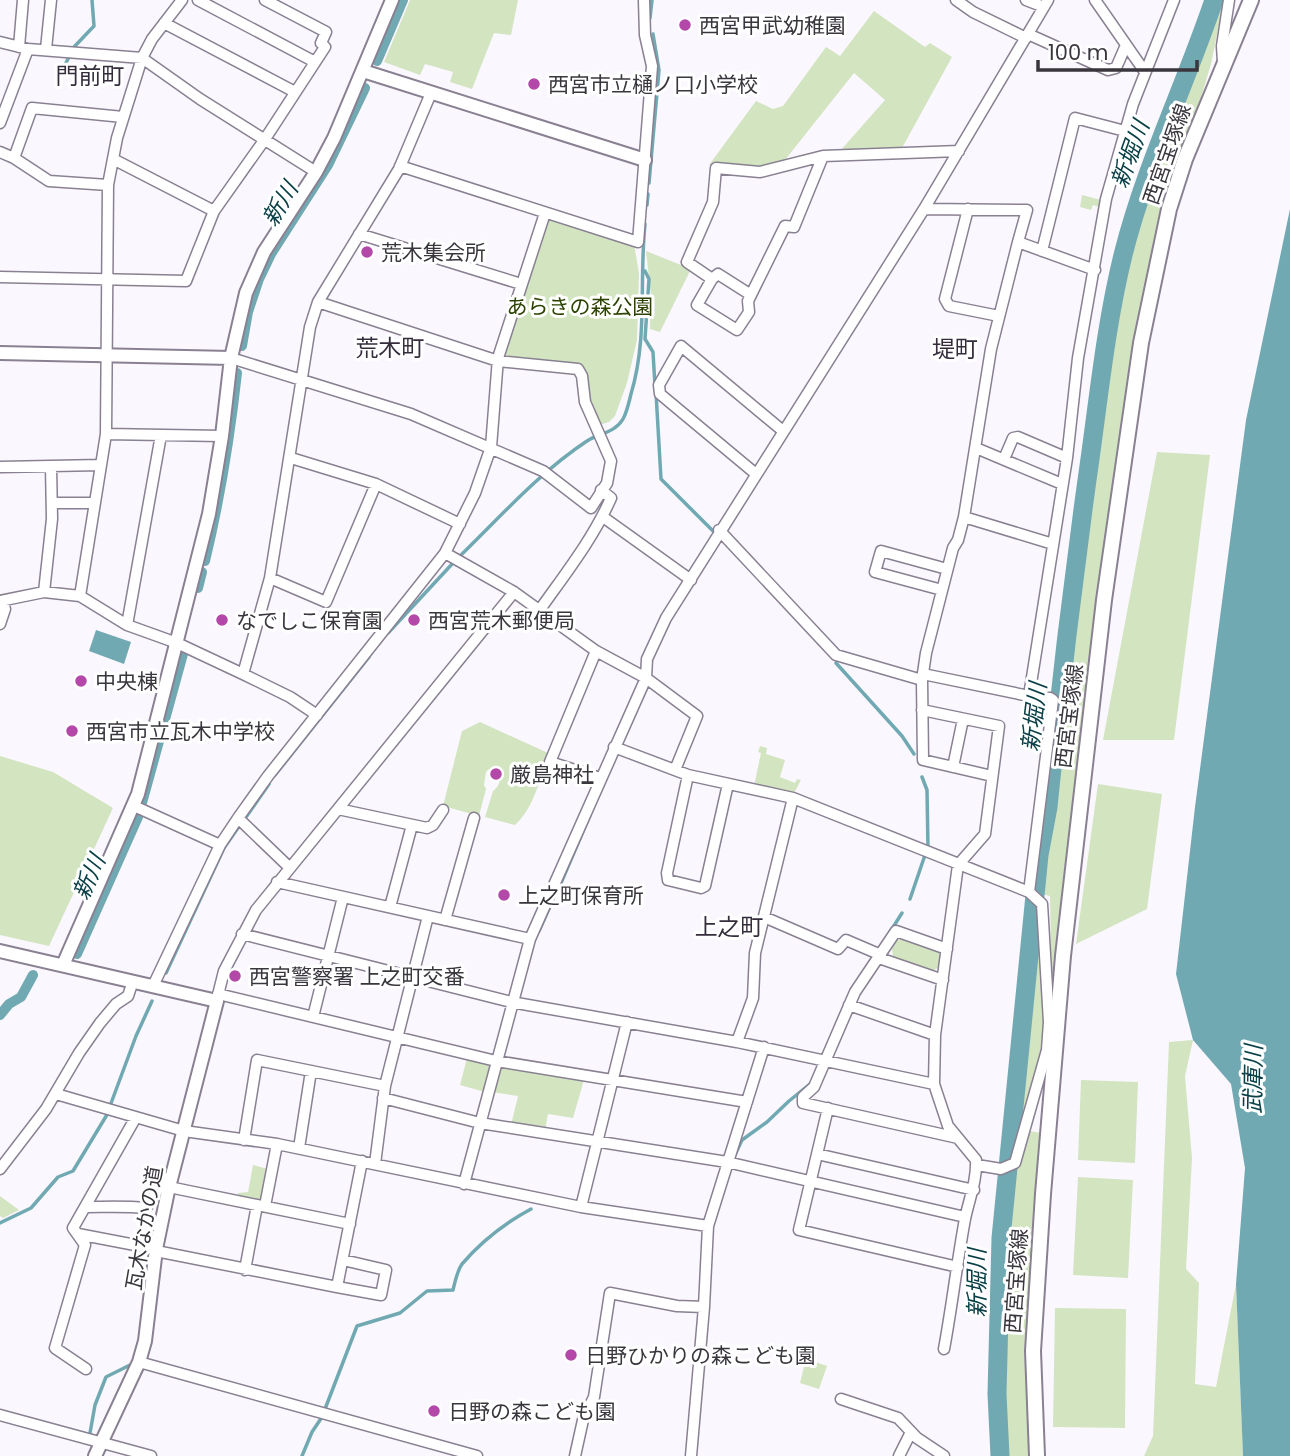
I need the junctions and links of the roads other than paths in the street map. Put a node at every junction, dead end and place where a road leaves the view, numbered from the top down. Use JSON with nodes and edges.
{"nodes":[{"id":1,"x":23,"y":0,"type":"edge"},
{"id":2,"x":51,"y":0,"type":"edge"},
{"id":3,"x":182,"y":0,"type":"edge"},
{"id":4,"x":198,"y":0,"type":"edge"},
{"id":5,"x":265,"y":0,"type":"edge"},
{"id":6,"x":393,"y":0,"type":"edge"},
{"id":7,"x":644,"y":0,"type":"edge"},
{"id":8,"x":1026,"y":0,"type":"edge"},
{"id":9,"x":1095,"y":0,"type":"edge"},
{"id":10,"x":1174,"y":0,"type":"edge"},
{"id":11,"x":1229,"y":0,"type":"edge"},
{"id":12,"x":1251,"y":0,"type":"edge"},
{"id":13,"x":960,"y":1,"type":"edge"},
{"id":14,"x":1046,"y":4,"type":"edge"},
{"id":15,"x":164,"y":23,"type":"junction"},
{"id":16,"x":1027,"y":36,"type":"junction"},
{"id":17,"x":0,"y":42,"type":"edge"},
{"id":18,"x":1126,"y":45,"type":"junction"},
{"id":19,"x":24,"y":48,"type":"junction"},
{"id":20,"x":46,"y":50,"type":"junction"},
{"id":21,"x":142,"y":58,"type":"junction"},
{"id":22,"x":315,"y":62,"type":"junction"},
{"id":23,"x":1223,"y":67,"type":"junction"},
{"id":24,"x":363,"y":71,"type":"junction"},
{"id":25,"x":1145,"y":72,"type":"junction"},
{"id":26,"x":295,"y":92,"type":"junction"},
{"id":27,"x":430,"y":93,"type":"junction"},
{"id":28,"x":123,"y":117,"type":"junction"},
{"id":29,"x":0,"y":123,"type":"edge"},
{"id":30,"x":1125,"y":131,"type":"junction"},
{"id":31,"x":265,"y":139,"type":"junction"},
{"id":32,"x":959,"y":151,"type":"junction"},
{"id":33,"x":0,"y":152,"type":"edge"},
{"id":34,"x":823,"y":156,"type":"junction"},
{"id":35,"x":15,"y":158,"type":"junction"},
{"id":36,"x":113,"y":159,"type":"junction"},
{"id":37,"x":645,"y":160,"type":"junction"},
{"id":38,"x":400,"y":166,"type":"junction"},
{"id":39,"x":316,"y":172,"type":"junction"},
{"id":40,"x":108,"y":185,"type":"junction"},
{"id":41,"x":924,"y":209,"type":"junction"},
{"id":42,"x":968,"y":209,"type":"junction"},
{"id":43,"x":214,"y":211,"type":"junction"},
{"id":44,"x":545,"y":214,"type":"junction"},
{"id":45,"x":359,"y":234,"type":"junction"},
{"id":46,"x":1018,"y":242,"type":"junction"},
{"id":47,"x":1042,"y":251,"type":"junction"},
{"id":48,"x":1095,"y":270,"type":"junction"},
{"id":49,"x":0,"y":277,"type":"edge"},
{"id":50,"x":107,"y":279,"type":"junction"},
{"id":51,"x":712,"y":279,"type":"junction"},
{"id":52,"x":521,"y":284,"type":"junction"},
{"id":53,"x":751,"y":295,"type":"junction"},
{"id":54,"x":318,"y":302,"type":"junction"},
{"id":55,"x":999,"y":316,"type":"junction"},
{"id":56,"x":0,"y":353,"type":"edge"},
{"id":57,"x":106,"y":354,"type":"junction"},
{"id":58,"x":231,"y":358,"type":"junction"},
{"id":59,"x":498,"y":360,"type":"junction"},
{"id":60,"x":303,"y":380,"type":"junction"},
{"id":61,"x":783,"y":431,"type":"junction"},
{"id":62,"x":106,"y":434,"type":"junction"},
{"id":63,"x":161,"y":435,"type":"junction"},
{"id":64,"x":222,"y":436,"type":"junction"},
{"id":65,"x":491,"y":447,"type":"junction"},
{"id":66,"x":976,"y":448,"type":"junction"},
{"id":67,"x":291,"y":458,"type":"junction"},
{"id":68,"x":1067,"y":458,"type":"junction"},
{"id":69,"x":1004,"y":459,"type":"junction"},
{"id":70,"x":51,"y":466,"type":"junction"},
{"id":71,"x":101,"y":466,"type":"junction"},
{"id":72,"x":0,"y":467,"type":"edge"},
{"id":73,"x":756,"y":474,"type":"junction"},
{"id":74,"x":376,"y":484,"type":"junction"},
{"id":75,"x":1062,"y":484,"type":"junction"},
{"id":76,"x":601,"y":490,"type":"junction"},
{"id":77,"x":52,"y":503,"type":"junction"},
{"id":78,"x":95,"y":503,"type":"junction"},
{"id":79,"x":603,"y":517,"type":"junction"},
{"id":80,"x":964,"y":517,"type":"junction"},
{"id":81,"x":460,"y":524,"type":"junction"},
{"id":82,"x":719,"y":530,"type":"junction"},
{"id":83,"x":1053,"y":544,"type":"junction"},
{"id":84,"x":445,"y":553,"type":"junction"},
{"id":85,"x":947,"y":569,"type":"junction"},
{"id":86,"x":270,"y":578,"type":"junction"},
{"id":87,"x":691,"y":580,"type":"junction"},
{"id":88,"x":942,"y":590,"type":"junction"},
{"id":89,"x":44,"y":592,"type":"junction"},
{"id":90,"x":514,"y":592,"type":"junction"},
{"id":91,"x":80,"y":596,"type":"junction"},
{"id":92,"x":1,"y":601,"type":"edge"},
{"id":93,"x":539,"y":611,"type":"junction"},
{"id":94,"x":0,"y":624,"type":"edge"},
{"id":95,"x":127,"y":625,"type":"junction"},
{"id":96,"x":177,"y":643,"type":"junction"},
{"id":97,"x":596,"y":651,"type":"junction"},
{"id":98,"x":243,"y":674,"type":"junction"},
{"id":99,"x":923,"y":677,"type":"junction"},
{"id":100,"x":646,"y":678,"type":"junction"},
{"id":101,"x":1029,"y":696,"type":"junction"},
{"id":102,"x":922,"y":710,"type":"junction"},
{"id":103,"x":317,"y":715,"type":"junction"},
{"id":104,"x":963,"y":719,"type":"junction"},
{"id":105,"x":614,"y":747,"type":"junction"},
{"id":106,"x":953,"y":767,"type":"junction"},
{"id":107,"x":676,"y":770,"type":"junction"},
{"id":108,"x":688,"y":775,"type":"junction"},
{"id":109,"x":992,"y":776,"type":"junction"},
{"id":110,"x":600,"y":778,"type":"junction"},
{"id":111,"x":728,"y":783,"type":"junction"},
{"id":112,"x":793,"y":798,"type":"junction"},
{"id":113,"x":134,"y":806,"type":"junction"},
{"id":114,"x":338,"y":808,"type":"junction"},
{"id":115,"x":443,"y":810,"type":"dead end"},
{"id":116,"x":238,"y":818,"type":"junction"},
{"id":117,"x":474,"y":818,"type":"dead end"},
{"id":118,"x":412,"y":825,"type":"junction"},
{"id":119,"x":220,"y":845,"type":"junction"},
{"id":120,"x":958,"y":865,"type":"junction"},
{"id":121,"x":289,"y":867,"type":"junction"},
{"id":122,"x":277,"y":882,"type":"junction"},
{"id":123,"x":1034,"y":896,"type":"junction"},
{"id":124,"x":343,"y":897,"type":"junction"},
{"id":125,"x":390,"y":907,"type":"junction"},
{"id":126,"x":428,"y":916,"type":"junction"},
{"id":127,"x":764,"y":917,"type":"junction"},
{"id":128,"x":445,"y":920,"type":"junction"},
{"id":129,"x":242,"y":934,"type":"junction"},
{"id":130,"x":530,"y":939,"type":"junction"},
{"id":131,"x":947,"y":949,"type":"junction"},
{"id":132,"x":0,"y":951,"type":"edge"},
{"id":133,"x":328,"y":956,"type":"junction"},
{"id":134,"x":880,"y":956,"type":"junction"},
{"id":135,"x":64,"y":965,"type":"junction"},
{"id":136,"x":413,"y":977,"type":"junction"},
{"id":137,"x":943,"y":980,"type":"junction"},
{"id":138,"x":133,"y":981,"type":"junction"},
{"id":139,"x":153,"y":986,"type":"junction"},
{"id":140,"x":218,"y":998,"type":"junction"},
{"id":141,"x":511,"y":1002,"type":"junction"},
{"id":142,"x":849,"y":1005,"type":"junction"},
{"id":143,"x":313,"y":1017,"type":"junction"},
{"id":144,"x":627,"y":1022,"type":"junction"},
{"id":145,"x":935,"y":1035,"type":"junction"},
{"id":146,"x":397,"y":1038,"type":"junction"},
{"id":147,"x":738,"y":1040,"type":"junction"},
{"id":148,"x":764,"y":1047,"type":"junction"},
{"id":149,"x":1052,"y":1050,"type":"junction"},
{"id":150,"x":825,"y":1060,"type":"junction"},
{"id":151,"x":496,"y":1061,"type":"junction"},
{"id":152,"x":312,"y":1071,"type":"junction"},
{"id":153,"x":613,"y":1080,"type":"junction"},
{"id":154,"x":934,"y":1084,"type":"junction"},
{"id":155,"x":385,"y":1086,"type":"junction"},
{"id":156,"x":56,"y":1094,"type":"junction"},
{"id":157,"x":383,"y":1098,"type":"junction"},
{"id":158,"x":747,"y":1102,"type":"junction"},
{"id":159,"x":828,"y":1108,"type":"junction"},
{"id":160,"x":136,"y":1117,"type":"junction"},
{"id":161,"x":480,"y":1123,"type":"junction"},
{"id":162,"x":184,"y":1131,"type":"junction"},
{"id":163,"x":958,"y":1139,"type":"junction"},
{"id":164,"x":244,"y":1140,"type":"junction"},
{"id":165,"x":598,"y":1143,"type":"junction"},
{"id":166,"x":277,"y":1144,"type":"junction"},
{"id":167,"x":299,"y":1149,"type":"junction"},
{"id":168,"x":817,"y":1154,"type":"junction"},
{"id":169,"x":362,"y":1161,"type":"junction"},
{"id":170,"x":727,"y":1163,"type":"junction"},
{"id":171,"x":375,"y":1164,"type":"junction"},
{"id":172,"x":977,"y":1165,"type":"junction"},
{"id":173,"x":0,"y":1169,"type":"edge"},
{"id":174,"x":171,"y":1182,"type":"junction"},
{"id":175,"x":810,"y":1182,"type":"junction"},
{"id":176,"x":464,"y":1184,"type":"junction"},
{"id":177,"x":974,"y":1190,"type":"junction"},
{"id":178,"x":261,"y":1206,"type":"junction"},
{"id":179,"x":86,"y":1207,"type":"junction"},
{"id":180,"x":581,"y":1207,"type":"junction"},
{"id":181,"x":965,"y":1217,"type":"junction"},
{"id":182,"x":350,"y":1224,"type":"junction"},
{"id":183,"x":708,"y":1226,"type":"junction"},
{"id":184,"x":78,"y":1234,"type":"junction"},
{"id":185,"x":156,"y":1250,"type":"junction"},
{"id":186,"x":342,"y":1260,"type":"junction"},
{"id":187,"x":958,"y":1267,"type":"junction"},
{"id":188,"x":245,"y":1270,"type":"junction"},
{"id":189,"x":337,"y":1287,"type":"junction"},
{"id":190,"x":704,"y":1307,"type":"junction"},
{"id":191,"x":944,"y":1349,"type":"dead end"},
{"id":192,"x":139,"y":1362,"type":"junction"},
{"id":193,"x":86,"y":1369,"type":"dead end"},
{"id":194,"x":841,"y":1399,"type":"dead end"},
{"id":195,"x":0,"y":1415,"type":"edge"},
{"id":196,"x":911,"y":1432,"type":"junction"},
{"id":197,"x":102,"y":1442,"type":"junction"},
{"id":198,"x":95,"y":1456,"type":"edge"},
{"id":199,"x":151,"y":1456,"type":"edge"},
{"id":200,"x":477,"y":1456,"type":"edge"},
{"id":201,"x":575,"y":1456,"type":"edge"},
{"id":202,"x":691,"y":1456,"type":"edge"},
{"id":203,"x":899,"y":1456,"type":"edge"},
{"id":204,"x":942,"y":1456,"type":"edge"},
{"id":205,"x":1037,"y":1456,"type":"edge"}],
"edges":[{"from":1,"to":19,"type":"street"},
{"from":2,"to":20,"type":"street"},
{"from":3,"to":15,"type":"street"},
{"from":4,"to":22,"type":"street"},
{"from":5,"to":22,"type":"street"},
{"from":6,"to":24,"type":"street"},
{"from":7,"to":37,"type":"street"},
{"from":8,"to":14,"type":"street"},
{"from":9,"to":18,"type":"street"},
{"from":10,"to":25,"type":"street"},
{"from":11,"to":23,"type":"street"},
{"from":12,"to":23,"type":"main road","name":"西宮宝塚線"},
{"from":13,"to":16,"type":"street"},
{"from":14,"to":16,"type":"street"},
{"from":15,"to":21,"type":"street"},
{"from":15,"to":26,"type":"street"},
{"from":16,"to":18,"type":"street"},
{"from":16,"to":32,"type":"street"},
{"from":17,"to":19,"type":"street"},
{"from":18,"to":25,"type":"street"},
{"from":19,"to":20,"type":"street"},
{"from":19,"to":29,"type":"street"},
{"from":20,"to":21,"type":"street"},
{"from":21,"to":28,"type":"street"},
{"from":21,"to":31,"type":"street"},
{"from":22,"to":26,"type":"street"},
{"from":23,"to":149,"type":"main road","name":"西宮宝塚線"},
{"from":24,"to":27,"type":"street"},
{"from":24,"to":39,"type":"street"},
{"from":25,"to":30,"type":"street"},
{"from":26,"to":31,"type":"street"},
{"from":27,"to":37,"type":"street"},
{"from":27,"to":38,"type":"street"},
{"from":28,"to":35,"type":"street"},
{"from":28,"to":36,"type":"street"},
{"from":30,"to":47,"type":"street"},
{"from":30,"to":48,"type":"street"},
{"from":31,"to":39,"type":"street"},
{"from":31,"to":43,"type":"street"},
{"from":32,"to":34,"type":"street"},
{"from":32,"to":41,"type":"street"},
{"from":33,"to":35,"type":"street"},
{"from":34,"to":51,"type":"street"},
{"from":34,"to":53,"type":"street"},
{"from":35,"to":40,"type":"street"},
{"from":36,"to":40,"type":"street"},
{"from":36,"to":43,"type":"street"},
{"from":37,"to":44,"type":"street"},
{"from":38,"to":44,"type":"street"},
{"from":38,"to":45,"type":"street"},
{"from":39,"to":58,"type":"street"},
{"from":40,"to":50,"type":"street"},
{"from":41,"to":42,"type":"street"},
{"from":41,"to":61,"type":"street"},
{"from":42,"to":46,"type":"street"},
{"from":42,"to":55,"type":"street"},
{"from":43,"to":50,"type":"street"},
{"from":44,"to":52,"type":"street"},
{"from":45,"to":52,"type":"street"},
{"from":45,"to":54,"type":"street"},
{"from":46,"to":47,"type":"street"},
{"from":46,"to":55,"type":"street"},
{"from":47,"to":48,"type":"street"},
{"from":48,"to":68,"type":"street"},
{"from":49,"to":50,"type":"street"},
{"from":50,"to":57,"type":"street"},
{"from":51,"to":53,"type":"street"},
{"from":51,"to":53,"type":"street"},
{"from":52,"to":59,"type":"street"},
{"from":54,"to":59,"type":"street"},
{"from":54,"to":60,"type":"street"},
{"from":55,"to":66,"type":"street"},
{"from":56,"to":57,"type":"street"},
{"from":57,"to":58,"type":"street"},
{"from":57,"to":62,"type":"street"},
{"from":58,"to":60,"type":"street"},
{"from":58,"to":64,"type":"street"},
{"from":59,"to":65,"type":"street"},
{"from":59,"to":76,"type":"street"},
{"from":60,"to":65,"type":"street"},
{"from":60,"to":67,"type":"street"},
{"from":61,"to":73,"type":"street"},
{"from":61,"to":73,"type":"street"},
{"from":62,"to":63,"type":"street"},
{"from":62,"to":71,"type":"street"},
{"from":63,"to":64,"type":"street"},
{"from":63,"to":95,"type":"street"},
{"from":64,"to":96,"type":"street"},
{"from":65,"to":76,"type":"street"},
{"from":65,"to":81,"type":"street"},
{"from":66,"to":69,"type":"street"},
{"from":66,"to":80,"type":"street"},
{"from":67,"to":74,"type":"street"},
{"from":67,"to":86,"type":"street"},
{"from":68,"to":69,"type":"street"},
{"from":68,"to":75,"type":"street"},
{"from":69,"to":75,"type":"street"},
{"from":70,"to":71,"type":"street"},
{"from":70,"to":72,"type":"street"},
{"from":70,"to":77,"type":"street"},
{"from":71,"to":78,"type":"street"},
{"from":73,"to":82,"type":"street"},
{"from":74,"to":81,"type":"street"},
{"from":74,"to":86,"type":"street"},
{"from":75,"to":83,"type":"street"},
{"from":76,"to":79,"type":"street"},
{"from":77,"to":78,"type":"street"},
{"from":77,"to":89,"type":"street"},
{"from":78,"to":91,"type":"street"},
{"from":79,"to":87,"type":"street"},
{"from":79,"to":93,"type":"street"},
{"from":80,"to":83,"type":"street"},
{"from":80,"to":85,"type":"street"},
{"from":81,"to":84,"type":"street"},
{"from":82,"to":87,"type":"street"},
{"from":82,"to":99,"type":"street"},
{"from":83,"to":101,"type":"street"},
{"from":84,"to":90,"type":"street"},
{"from":84,"to":103,"type":"street"},
{"from":85,"to":88,"type":"street"},
{"from":85,"to":88,"type":"street"},
{"from":86,"to":98,"type":"street"},
{"from":87,"to":100,"type":"street"},
{"from":88,"to":99,"type":"street"},
{"from":89,"to":91,"type":"street"},
{"from":89,"to":92,"type":"street"},
{"from":90,"to":93,"type":"street"},
{"from":90,"to":114,"type":"street"},
{"from":91,"to":95,"type":"street"},
{"from":92,"to":94,"type":"street"},
{"from":93,"to":97,"type":"street"},
{"from":95,"to":96,"type":"street"},
{"from":96,"to":98,"type":"street"},
{"from":96,"to":113,"type":"street"},
{"from":97,"to":100,"type":"street"},
{"from":97,"to":110,"type":"street"},
{"from":98,"to":103,"type":"street"},
{"from":99,"to":101,"type":"street"},
{"from":99,"to":102,"type":"street"},
{"from":100,"to":105,"type":"street"},
{"from":100,"to":107,"type":"street"},
{"from":101,"to":123,"type":"street"},
{"from":102,"to":104,"type":"street"},
{"from":102,"to":106,"type":"street"},
{"from":103,"to":116,"type":"street"},
{"from":104,"to":106,"type":"street"},
{"from":104,"to":109,"type":"street"},
{"from":105,"to":107,"type":"street"},
{"from":105,"to":110,"type":"street"},
{"from":106,"to":109,"type":"street"},
{"from":107,"to":108,"type":"street"},
{"from":108,"to":111,"type":"street"},
{"from":108,"to":111,"type":"street"},
{"from":109,"to":120,"type":"street"},
{"from":110,"to":130,"type":"street"},
{"from":111,"to":112,"type":"street"},
{"from":112,"to":120,"type":"street"},
{"from":112,"to":127,"type":"street"},
{"from":113,"to":119,"type":"street"},
{"from":113,"to":135,"type":"street"},
{"from":114,"to":118,"type":"street"},
{"from":114,"to":121,"type":"street"},
{"from":115,"to":118,"type":"street"},
{"from":116,"to":119,"type":"street"},
{"from":116,"to":121,"type":"street"},
{"from":117,"to":128,"type":"street"},
{"from":118,"to":125,"type":"street"},
{"from":119,"to":139,"type":"street"},
{"from":120,"to":123,"type":"street"},
{"from":120,"to":131,"type":"street"},
{"from":121,"to":122,"type":"street"},
{"from":122,"to":124,"type":"street"},
{"from":122,"to":129,"type":"street"},
{"from":123,"to":149,"type":"street"},
{"from":124,"to":125,"type":"street"},
{"from":124,"to":133,"type":"street"},
{"from":125,"to":126,"type":"street"},
{"from":126,"to":128,"type":"street"},
{"from":126,"to":136,"type":"street"},
{"from":127,"to":134,"type":"street"},
{"from":127,"to":147,"type":"street"},
{"from":128,"to":130,"type":"street"},
{"from":129,"to":133,"type":"street"},
{"from":129,"to":140,"type":"street"},
{"from":130,"to":141,"type":"street"},
{"from":131,"to":134,"type":"street"},
{"from":131,"to":137,"type":"street"},
{"from":132,"to":135,"type":"street"},
{"from":133,"to":136,"type":"street"},
{"from":133,"to":143,"type":"street"},
{"from":134,"to":137,"type":"street"},
{"from":134,"to":142,"type":"street"},
{"from":135,"to":138,"type":"street"},
{"from":136,"to":141,"type":"street"},
{"from":136,"to":146,"type":"street"},
{"from":137,"to":145,"type":"street"},
{"from":138,"to":139,"type":"street"},
{"from":138,"to":156,"type":"street"},
{"from":139,"to":140,"type":"street"},
{"from":140,"to":143,"type":"street"},
{"from":140,"to":162,"type":"street","name":"瓦木なかの道"},
{"from":141,"to":144,"type":"street"},
{"from":141,"to":151,"type":"street"},
{"from":142,"to":145,"type":"street"},
{"from":142,"to":150,"type":"street"},
{"from":143,"to":146,"type":"street"},
{"from":144,"to":147,"type":"street"},
{"from":144,"to":153,"type":"street"},
{"from":145,"to":154,"type":"street"},
{"from":146,"to":151,"type":"street"},
{"from":146,"to":155,"type":"street"},
{"from":147,"to":148,"type":"street"},
{"from":148,"to":150,"type":"street"},
{"from":148,"to":158,"type":"street"},
{"from":149,"to":172,"type":"street"},
{"from":149,"to":205,"type":"main road","name":"西宮宝塚線"},
{"from":150,"to":154,"type":"street"},
{"from":150,"to":159,"type":"street"},
{"from":151,"to":153,"type":"street"},
{"from":151,"to":161,"type":"street"},
{"from":152,"to":155,"type":"street"},
{"from":152,"to":164,"type":"street"},
{"from":152,"to":167,"type":"street"},
{"from":153,"to":158,"type":"street"},
{"from":153,"to":165,"type":"street"},
{"from":154,"to":163,"type":"street"},
{"from":155,"to":157,"type":"street"},
{"from":156,"to":160,"type":"street"},
{"from":156,"to":173,"type":"street"},
{"from":157,"to":161,"type":"street"},
{"from":157,"to":171,"type":"street"},
{"from":158,"to":170,"type":"street"},
{"from":159,"to":163,"type":"street"},
{"from":159,"to":168,"type":"street"},
{"from":160,"to":162,"type":"street"},
{"from":160,"to":179,"type":"street"},
{"from":161,"to":165,"type":"street"},
{"from":161,"to":176,"type":"street"},
{"from":162,"to":164,"type":"street"},
{"from":162,"to":174,"type":"street","name":"瓦木なかの道"},
{"from":163,"to":172,"type":"street"},
{"from":164,"to":166,"type":"street"},
{"from":165,"to":170,"type":"street"},
{"from":165,"to":180,"type":"street"},
{"from":166,"to":167,"type":"street"},
{"from":166,"to":178,"type":"street"},
{"from":167,"to":169,"type":"street"},
{"from":168,"to":175,"type":"street"},
{"from":168,"to":177,"type":"street"},
{"from":169,"to":171,"type":"street"},
{"from":169,"to":182,"type":"street"},
{"from":170,"to":175,"type":"street"},
{"from":170,"to":183,"type":"street"},
{"from":171,"to":176,"type":"street"},
{"from":172,"to":177,"type":"street"},
{"from":174,"to":178,"type":"street"},
{"from":174,"to":179,"type":"street"},
{"from":174,"to":185,"type":"street","name":"瓦木なかの道"},
{"from":175,"to":181,"type":"street"},
{"from":175,"to":187,"type":"street"},
{"from":176,"to":180,"type":"street"},
{"from":177,"to":181,"type":"street"},
{"from":178,"to":182,"type":"street"},
{"from":178,"to":188,"type":"street"},
{"from":179,"to":184,"type":"street"},
{"from":180,"to":183,"type":"street"},
{"from":181,"to":187,"type":"street"},
{"from":182,"to":186,"type":"street"},
{"from":183,"to":190,"type":"street"},
{"from":184,"to":185,"type":"street"},
{"from":184,"to":193,"type":"street"},
{"from":185,"to":188,"type":"street"},
{"from":185,"to":192,"type":"street","name":"瓦木なかの道"},
{"from":186,"to":189,"type":"street"},
{"from":186,"to":189,"type":"street"},
{"from":187,"to":191,"type":"street"},
{"from":188,"to":189,"type":"street"},
{"from":190,"to":201,"type":"street"},
{"from":190,"to":202,"type":"street"},
{"from":192,"to":197,"type":"street","name":"瓦木なかの道"},
{"from":192,"to":200,"type":"street"},
{"from":194,"to":196,"type":"street"},
{"from":195,"to":197,"type":"street"},
{"from":196,"to":203,"type":"street"},
{"from":196,"to":204,"type":"street"},
{"from":197,"to":198,"type":"street","name":"瓦木なかの道"},
{"from":197,"to":199,"type":"street"}]}
